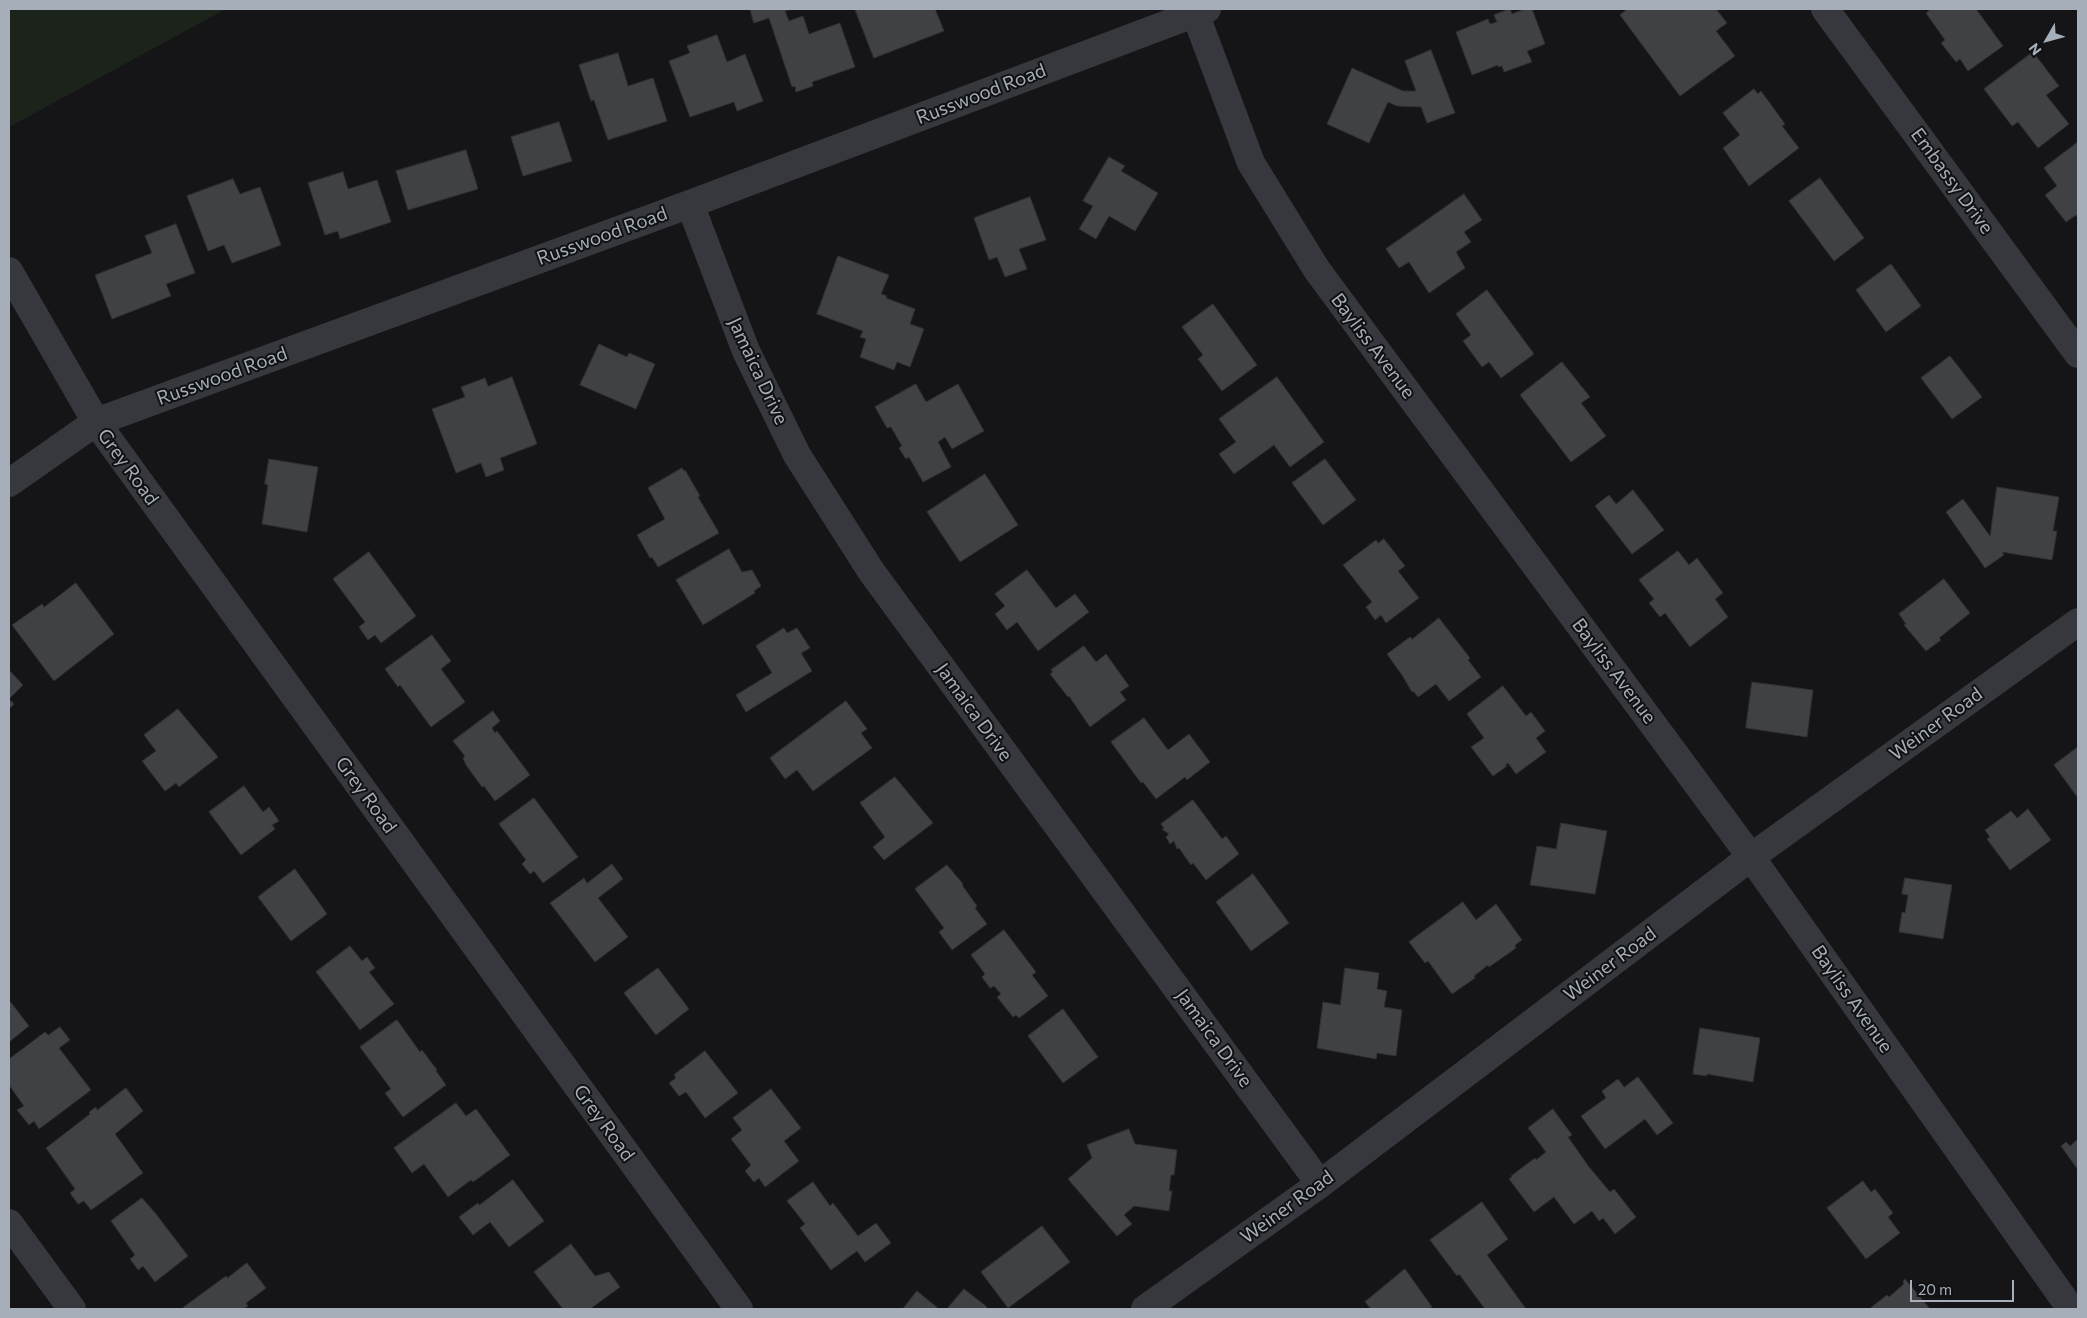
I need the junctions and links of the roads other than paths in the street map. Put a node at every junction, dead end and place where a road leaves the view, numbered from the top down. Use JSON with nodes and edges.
{"nodes":[{"id":1,"x":1825,"y":9,"type":"edge"},
{"id":2,"x":1201,"y":11,"type":"edge"},
{"id":3,"x":690,"y":204,"type":"junction"},
{"id":4,"x":9,"y":271,"type":"edge"},
{"id":5,"x":2078,"y":354,"type":"edge"},
{"id":6,"x":96,"y":422,"type":"junction"},
{"id":7,"x":9,"y":483,"type":"edge"},
{"id":8,"x":2078,"y":622,"type":"edge"},
{"id":9,"x":1751,"y":857,"type":"junction"},
{"id":10,"x":1320,"y":1184,"type":"junction"},
{"id":11,"x":9,"y":1223,"type":"edge"},
{"id":12,"x":72,"y":1309,"type":"edge"},
{"id":13,"x":739,"y":1309,"type":"edge"},
{"id":14,"x":1145,"y":1309,"type":"edge"},
{"id":15,"x":2071,"y":1309,"type":"edge"}],
"edges":[{"from":1,"to":5,"type":"street","name":"Embassy Drive"},
{"from":2,"to":3,"type":"street","name":"Russwood Road"},
{"from":2,"to":9,"type":"street","name":"Bayliss Avenue"},
{"from":3,"to":6,"type":"street","name":"Russwood Road"},
{"from":3,"to":10,"type":"street","name":"Jamaica Drive"},
{"from":4,"to":6,"type":"street","name":"Grey Road"},
{"from":6,"to":7,"type":"street","name":"Russwood Road"},
{"from":6,"to":13,"type":"street","name":"Grey Road"},
{"from":8,"to":9,"type":"street","name":"Weiner Road"},
{"from":9,"to":10,"type":"street","name":"Weiner Road"},
{"from":9,"to":15,"type":"street","name":"Bayliss Avenue"},
{"from":10,"to":14,"type":"street","name":"Weiner Road"},
{"from":11,"to":12,"type":"street"}]}
